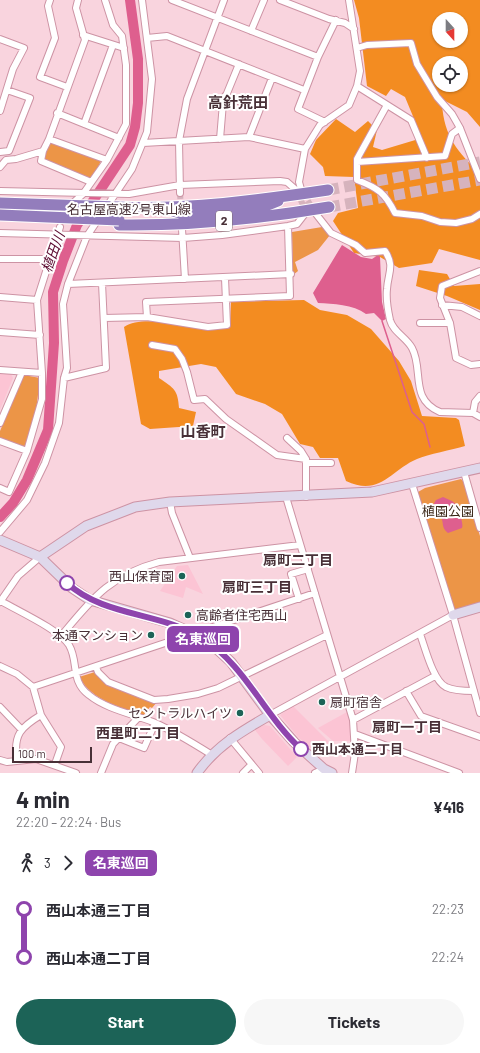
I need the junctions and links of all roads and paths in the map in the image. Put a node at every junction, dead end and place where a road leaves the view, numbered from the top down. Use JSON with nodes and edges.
{"nodes":[{"id":1,"x":50,"y":0,"type":"edge"},
{"id":2,"x":78,"y":0,"type":"edge"},
{"id":3,"x":105,"y":0,"type":"edge"},
{"id":4,"x":142,"y":0,"type":"edge"},
{"id":5,"x":172,"y":0,"type":"edge"},
{"id":6,"x":224,"y":0,"type":"edge"},
{"id":7,"x":264,"y":0,"type":"edge"},
{"id":8,"x":280,"y":0,"type":"edge"},
{"id":9,"x":349,"y":0,"type":"edge"},
{"id":10,"x":217,"y":18,"type":"junction"},
{"id":11,"x":336,"y":20,"type":"junction"},
{"id":12,"x":354,"y":29,"type":"junction"},
{"id":13,"x":251,"y":31,"type":"junction"},
{"id":14,"x":83,"y":35,"type":"junction"},
{"id":15,"x":147,"y":38,"type":"junction"},
{"id":16,"x":0,"y":39,"type":"edge"},
{"id":17,"x":113,"y":45,"type":"junction"},
{"id":18,"x":124,"y":48,"type":"junction"},
{"id":19,"x":356,"y":48,"type":"junction"},
{"id":20,"x":204,"y":51,"type":"junction"},
{"id":21,"x":318,"y":57,"type":"junction"},
{"id":22,"x":238,"y":64,"type":"junction"},
{"id":23,"x":272,"y":78,"type":"junction"},
{"id":24,"x":357,"y":86,"type":"junction"},
{"id":25,"x":67,"y":88,"type":"junction"},
{"id":26,"x":6,"y":90,"type":"junction"},
{"id":27,"x":304,"y":90,"type":"junction"},
{"id":28,"x":225,"y":96,"type":"junction"},
{"id":29,"x":387,"y":105,"type":"junction"},
{"id":30,"x":260,"y":109,"type":"junction"},
{"id":31,"x":0,"y":110,"type":"edge"},
{"id":32,"x":57,"y":114,"type":"junction"},
{"id":33,"x":325,"y":122,"type":"junction"},
{"id":34,"x":84,"y":124,"type":"junction"},
{"id":35,"x":460,"y":128,"type":"junction"},
{"id":36,"x":249,"y":137,"type":"junction"},
{"id":37,"x":119,"y":138,"type":"junction"},
{"id":38,"x":49,"y":139,"type":"junction"},
{"id":39,"x":220,"y":139,"type":"junction"},
{"id":40,"x":179,"y":141,"type":"junction"},
{"id":41,"x":143,"y":143,"type":"junction"},
{"id":42,"x":305,"y":149,"type":"junction"},
{"id":43,"x":42,"y":151,"type":"junction"},
{"id":44,"x":0,"y":152,"type":"edge"},
{"id":45,"x":427,"y":158,"type":"junction"},
{"id":46,"x":107,"y":160,"type":"junction"},
{"id":47,"x":357,"y":162,"type":"junction"},
{"id":48,"x":0,"y":167,"type":"edge"},
{"id":49,"x":480,"y":179,"type":"edge"},
{"id":50,"x":91,"y":182,"type":"junction"},
{"id":51,"x":180,"y":185,"type":"junction"},
{"id":52,"x":295,"y":190,"type":"junction"},
{"id":53,"x":328,"y":190,"type":"tunnel mouth"},
{"id":54,"x":0,"y":191,"type":"edge"},
{"id":55,"x":180,"y":193,"type":"tunnel mouth"},
{"id":56,"x":86,"y":194,"type":"junction"},
{"id":57,"x":113,"y":194,"type":"junction"},
{"id":58,"x":74,"y":202,"type":"dead end"},
{"id":59,"x":0,"y":203,"type":"edge"},
{"id":60,"x":329,"y":207,"type":"tunnel mouth"},
{"id":61,"x":0,"y":210,"type":"edge"},
{"id":62,"x":316,"y":214,"type":"tunnel mouth"},
{"id":63,"x":480,"y":214,"type":"edge"},
{"id":64,"x":0,"y":215,"type":"edge"},
{"id":65,"x":304,"y":215,"type":"dead end"},
{"id":66,"x":119,"y":217,"type":"junction"},
{"id":67,"x":0,"y":220,"type":"edge"},
{"id":68,"x":288,"y":226,"type":"junction"},
{"id":69,"x":60,"y":227,"type":"dead end"},
{"id":70,"x":181,"y":227,"type":"junction"},
{"id":71,"x":0,"y":234,"type":"edge"},
{"id":72,"x":60,"y":236,"type":"junction"},
{"id":73,"x":85,"y":237,"type":"junction"},
{"id":74,"x":183,"y":238,"type":"junction"},
{"id":75,"x":0,"y":259,"type":"edge"},
{"id":76,"x":50,"y":259,"type":"junction"},
{"id":77,"x":480,"y":271,"type":"edge"},
{"id":78,"x":291,"y":274,"type":"junction"},
{"id":79,"x":225,"y":278,"type":"junction"},
{"id":80,"x":184,"y":279,"type":"junction"},
{"id":81,"x":102,"y":283,"type":"junction"},
{"id":82,"x":68,"y":284,"type":"junction"},
{"id":83,"x":0,"y":298,"type":"edge"},
{"id":84,"x":226,"y":299,"type":"junction"},
{"id":85,"x":37,"y":300,"type":"junction"},
{"id":86,"x":442,"y":305,"type":"junction"},
{"id":87,"x":480,"y":316,"type":"edge"},
{"id":88,"x":147,"y":317,"type":"junction"},
{"id":89,"x":104,"y":318,"type":"junction"},
{"id":90,"x":420,"y":323,"type":"dead end"},
{"id":91,"x":450,"y":323,"type":"junction"},
{"id":92,"x":0,"y":332,"type":"edge"},
{"id":93,"x":40,"y":334,"type":"junction"},
{"id":94,"x":152,"y":345,"type":"dead end"},
{"id":95,"x":480,"y":364,"type":"edge"},
{"id":96,"x":0,"y":370,"type":"edge"},
{"id":97,"x":22,"y":372,"type":"junction"},
{"id":98,"x":42,"y":373,"type":"junction"},
{"id":99,"x":64,"y":378,"type":"junction"},
{"id":100,"x":480,"y":396,"type":"edge"},
{"id":101,"x":473,"y":413,"type":"junction"},
{"id":102,"x":480,"y":417,"type":"edge"},
{"id":103,"x":0,"y":423,"type":"edge"},
{"id":104,"x":287,"y":438,"type":"dead end"},
{"id":105,"x":0,"y":440,"type":"edge"},
{"id":106,"x":27,"y":451,"type":"junction"},
{"id":107,"x":306,"y":461,"type":"junction"},
{"id":108,"x":331,"y":463,"type":"dead end"},
{"id":109,"x":480,"y":468,"type":"edge"},
{"id":110,"x":464,"y":472,"type":"junction"},
{"id":111,"x":412,"y":484,"type":"junction"},
{"id":112,"x":0,"y":488,"type":"edge"},
{"id":113,"x":286,"y":497,"type":"junction"},
{"id":114,"x":306,"y":497,"type":"junction"},
{"id":115,"x":170,"y":502,"type":"junction"},
{"id":116,"x":480,"y":528,"type":"edge"},
{"id":117,"x":0,"y":532,"type":"edge"},
{"id":118,"x":0,"y":540,"type":"edge"},
{"id":119,"x":300,"y":545,"type":"junction"},
{"id":120,"x":40,"y":557,"type":"junction"},
{"id":121,"x":190,"y":558,"type":"junction"},
{"id":122,"x":308,"y":569,"type":"junction"},
{"id":123,"x":315,"y":593,"type":"junction"},
{"id":124,"x":299,"y":599,"type":"junction"},
{"id":125,"x":90,"y":600,"type":"junction"},
{"id":126,"x":0,"y":601,"type":"edge"},
{"id":127,"x":480,"y":607,"type":"edge"},
{"id":128,"x":453,"y":615,"type":"junction"},
{"id":129,"x":193,"y":634,"type":"junction"},
{"id":130,"x":420,"y":634,"type":"junction"},
{"id":131,"x":328,"y":635,"type":"junction"},
{"id":132,"x":61,"y":636,"type":"junction"},
{"id":133,"x":0,"y":666,"type":"edge"},
{"id":134,"x":96,"y":667,"type":"junction"},
{"id":135,"x":75,"y":674,"type":"junction"},
{"id":136,"x":243,"y":676,"type":"junction"},
{"id":137,"x":340,"y":676,"type":"junction"},
{"id":138,"x":435,"y":676,"type":"junction"},
{"id":139,"x":33,"y":687,"type":"junction"},
{"id":140,"x":406,"y":691,"type":"junction"},
{"id":141,"x":474,"y":691,"type":"junction"},
{"id":142,"x":0,"y":707,"type":"edge"},
{"id":143,"x":480,"y":713,"type":"edge"},
{"id":144,"x":270,"y":714,"type":"junction"},
{"id":145,"x":42,"y":715,"type":"junction"},
{"id":146,"x":139,"y":717,"type":"junction"},
{"id":147,"x":354,"y":720,"type":"junction"},
{"id":148,"x":155,"y":723,"type":"junction"},
{"id":149,"x":21,"y":729,"type":"junction"},
{"id":150,"x":355,"y":734,"type":"junction"},
{"id":151,"x":480,"y":737,"type":"edge"},
{"id":152,"x":119,"y":738,"type":"junction"},
{"id":153,"x":230,"y":738,"type":"junction"},
{"id":154,"x":212,"y":755,"type":"junction"},
{"id":155,"x":17,"y":759,"type":"junction"},
{"id":156,"x":0,"y":760,"type":"edge"},
{"id":157,"x":55,"y":764,"type":"junction"},
{"id":158,"x":252,"y":765,"type":"junction"},
{"id":159,"x":328,"y":771,"type":"edge"},
{"id":160,"x":76,"y":773,"type":"edge"},
{"id":161,"x":101,"y":773,"type":"edge"},
{"id":162,"x":197,"y":773,"type":"edge"},
{"id":163,"x":243,"y":773,"type":"edge"},
{"id":164,"x":259,"y":773,"type":"edge"},
{"id":165,"x":315,"y":773,"type":"edge"},
{"id":166,"x":352,"y":773,"type":"edge"},
{"id":167,"x":459,"y":773,"type":"edge"}],
"edges":[{"from":1,"to":25,"type":"street"},
{"from":2,"to":14,"type":"street"},
{"from":3,"to":18,"type":"street"},
{"from":4,"to":15,"type":"street"},
{"from":5,"to":10,"type":"street"},
{"from":6,"to":10,"type":"street"},
{"from":7,"to":13,"type":"street"},
{"from":8,"to":11,"type":"street"},
{"from":9,"to":12,"type":"street"},
{"from":10,"to":13,"type":"street"},
{"from":10,"to":20,"type":"street"},
{"from":11,"to":12,"type":"street"},
{"from":11,"to":21,"type":"street"},
{"from":12,"to":19,"type":"street"},
{"from":13,"to":21,"type":"street"},
{"from":14,"to":17,"type":"street"},
{"from":14,"to":25,"type":"street"},
{"from":15,"to":20,"type":"street"},
{"from":15,"to":41,"type":"street"},
{"from":16,"to":26,"type":"street"},
{"from":17,"to":18,"type":"street"},
{"from":17,"to":34,"type":"street"},
{"from":18,"to":37,"type":"street"},
{"from":19,"to":24,"type":"street"},
{"from":19,"to":35,"type":"street"},
{"from":20,"to":22,"type":"street"},
{"from":20,"to":40,"type":"street"},
{"from":21,"to":27,"type":"street"},
{"from":22,"to":23,"type":"street"},
{"from":22,"to":28,"type":"street"},
{"from":23,"to":27,"type":"street"},
{"from":23,"to":30,"type":"street"},
{"from":24,"to":29,"type":"street"},
{"from":24,"to":33,"type":"street"},
{"from":25,"to":32,"type":"street"},
{"from":26,"to":31,"type":"street"},
{"from":26,"to":44,"type":"street"},
{"from":27,"to":33,"type":"street"},
{"from":28,"to":30,"type":"street"},
{"from":28,"to":39,"type":"street"},
{"from":29,"to":45,"type":"street"},
{"from":29,"to":47,"type":"street"},
{"from":30,"to":36,"type":"street"},
{"from":32,"to":34,"type":"street"},
{"from":32,"to":38,"type":"street"},
{"from":33,"to":42,"type":"street"},
{"from":34,"to":37,"type":"street"},
{"from":35,"to":45,"type":"street"},
{"from":35,"to":49,"type":"street"},
{"from":36,"to":39,"type":"street"},
{"from":36,"to":42,"type":"street"},
{"from":37,"to":46,"type":"street"},
{"from":38,"to":43,"type":"street"},
{"from":38,"to":46,"type":"street"},
{"from":39,"to":40,"type":"street"},
{"from":40,"to":41,"type":"street"},
{"from":40,"to":51,"type":"street"},
{"from":41,"to":57,"type":"street"},
{"from":42,"to":52,"type":"street"},
{"from":43,"to":48,"type":"street"},
{"from":43,"to":50,"type":"street"},
{"from":45,"to":47,"type":"street"},
{"from":46,"to":50,"type":"street"},
{"from":47,"to":63,"type":"street"},
{"from":50,"to":56,"type":"street"},
{"from":51,"to":52,"type":"street"},
{"from":51,"to":55,"type":"street"},
{"from":51,"to":57,"type":"street"},
{"from":52,"to":53,"type":"highway","number":"2"},
{"from":52,"to":66,"type":"highway","name":"名古屋高速2号東山線","number":"2"},
{"from":54,"to":56,"type":"street"},
{"from":56,"to":57,"type":"street"},
{"from":56,"to":58,"type":"street"},
{"from":57,"to":73,"type":"street"},
{"from":59,"to":66,"type":"highway","name":"名古屋高速2号東山線","number":"2","bridge":true},
{"from":60,"to":70,"type":"highway","name":"名古屋高速2号東山線","number":"2"},
{"from":61,"to":66,"type":"highway"},
{"from":62,"to":101,"type":"street"},
{"from":64,"to":66,"type":"highway","bridge":true},
{"from":65,"to":68,"type":"street"},
{"from":66,"to":67,"type":"highway","name":"名古屋高速2号東山線","number":"2"},
{"from":66,"to":70,"type":"highway","name":"名古屋高速2号東山線","number":"2"},
{"from":68,"to":74,"type":"street"},
{"from":68,"to":78,"type":"street"},
{"from":69,"to":72,"type":"street"},
{"from":70,"to":74,"type":"street"},
{"from":71,"to":72,"type":"street"},
{"from":72,"to":73,"type":"street"},
{"from":72,"to":76,"type":"street"},
{"from":73,"to":74,"type":"street"},
{"from":73,"to":82,"type":"street"},
{"from":74,"to":80,"type":"street"},
{"from":75,"to":76,"type":"street"},
{"from":76,"to":85,"type":"street"},
{"from":77,"to":86,"type":"street"},
{"from":78,"to":79,"type":"street"},
{"from":78,"to":84,"type":"street"},
{"from":79,"to":80,"type":"street"},
{"from":79,"to":84,"type":"street"},
{"from":80,"to":81,"type":"street"},
{"from":81,"to":82,"type":"street"},
{"from":81,"to":89,"type":"street"},
{"from":82,"to":99,"type":"street"},
{"from":83,"to":85,"type":"street"},
{"from":84,"to":88,"type":"street"},
{"from":84,"to":88,"type":"street"},
{"from":85,"to":93,"type":"street"},
{"from":86,"to":87,"type":"street"},
{"from":86,"to":91,"type":"street"},
{"from":88,"to":89,"type":"street"},
{"from":89,"to":99,"type":"street"},
{"from":90,"to":91,"type":"street"},
{"from":91,"to":95,"type":"street"},
{"from":92,"to":93,"type":"street"},
{"from":93,"to":98,"type":"street"},
{"from":94,"to":107,"type":"street"},
{"from":96,"to":97,"type":"street"},
{"from":97,"to":98,"type":"street"},
{"from":97,"to":103,"type":"street"},
{"from":98,"to":106,"type":"street"},
{"from":99,"to":117,"type":"street"},
{"from":100,"to":101,"type":"street"},
{"from":101,"to":102,"type":"street"},
{"from":104,"to":107,"type":"street"},
{"from":105,"to":106,"type":"street"},
{"from":106,"to":112,"type":"street"},
{"from":107,"to":108,"type":"street"},
{"from":107,"to":114,"type":"street"},
{"from":109,"to":110,"type":"street"},
{"from":110,"to":111,"type":"street"},
{"from":110,"to":116,"type":"street"},
{"from":111,"to":114,"type":"street"},
{"from":111,"to":128,"type":"street"},
{"from":113,"to":114,"type":"street"},
{"from":113,"to":115,"type":"street"},
{"from":113,"to":119,"type":"street"},
{"from":115,"to":120,"type":"street"},
{"from":115,"to":121,"type":"street"},
{"from":118,"to":120,"type":"street"},
{"from":119,"to":121,"type":"street"},
{"from":119,"to":122,"type":"street"},
{"from":120,"to":125,"type":"street"},
{"from":120,"to":126,"type":"street"},
{"from":121,"to":125,"type":"street"},
{"from":122,"to":123,"type":"street"},
{"from":122,"to":124,"type":"street"},
{"from":123,"to":124,"type":"street"},
{"from":123,"to":131,"type":"street"},
{"from":124,"to":129,"type":"street"},
{"from":125,"to":129,"type":"street"},
{"from":125,"to":132,"type":"street"},
{"from":126,"to":132,"type":"street"},
{"from":127,"to":128,"type":"street"},
{"from":128,"to":130,"type":"street"},
{"from":128,"to":141,"type":"street"},
{"from":129,"to":134,"type":"street"},
{"from":129,"to":136,"type":"street"},
{"from":130,"to":137,"type":"street"},
{"from":130,"to":138,"type":"street"},
{"from":131,"to":136,"type":"street"},
{"from":131,"to":137,"type":"street"},
{"from":132,"to":135,"type":"street"},
{"from":133,"to":139,"type":"street"},
{"from":134,"to":135,"type":"street"},
{"from":134,"to":136,"type":"street"},
{"from":135,"to":139,"type":"street"},
{"from":135,"to":146,"type":"street"},
{"from":136,"to":144,"type":"street"},
{"from":137,"to":144,"type":"street"},
{"from":137,"to":147,"type":"street"},
{"from":138,"to":140,"type":"street"},
{"from":138,"to":141,"type":"street"},
{"from":139,"to":145,"type":"street"},
{"from":140,"to":147,"type":"street"},
{"from":140,"to":151,"type":"street"},
{"from":141,"to":143,"type":"street"},
{"from":142,"to":149,"type":"street"},
{"from":144,"to":153,"type":"street"},
{"from":144,"to":159,"type":"street"},
{"from":145,"to":149,"type":"street"},
{"from":145,"to":157,"type":"street"},
{"from":146,"to":148,"type":"street"},
{"from":146,"to":152,"type":"street"},
{"from":147,"to":150,"type":"street"},
{"from":148,"to":152,"type":"street"},
{"from":148,"to":154,"type":"street"},
{"from":149,"to":155,"type":"street"},
{"from":150,"to":166,"type":"street"},
{"from":150,"to":167,"type":"street"},
{"from":152,"to":161,"type":"street"},
{"from":153,"to":154,"type":"street"},
{"from":153,"to":158,"type":"street"},
{"from":154,"to":162,"type":"street"},
{"from":155,"to":156,"type":"street"},
{"from":155,"to":157,"type":"street"},
{"from":157,"to":160,"type":"street"},
{"from":158,"to":163,"type":"street"},
{"from":158,"to":164,"type":"street"},
{"from":159,"to":165,"type":"street"}]}
